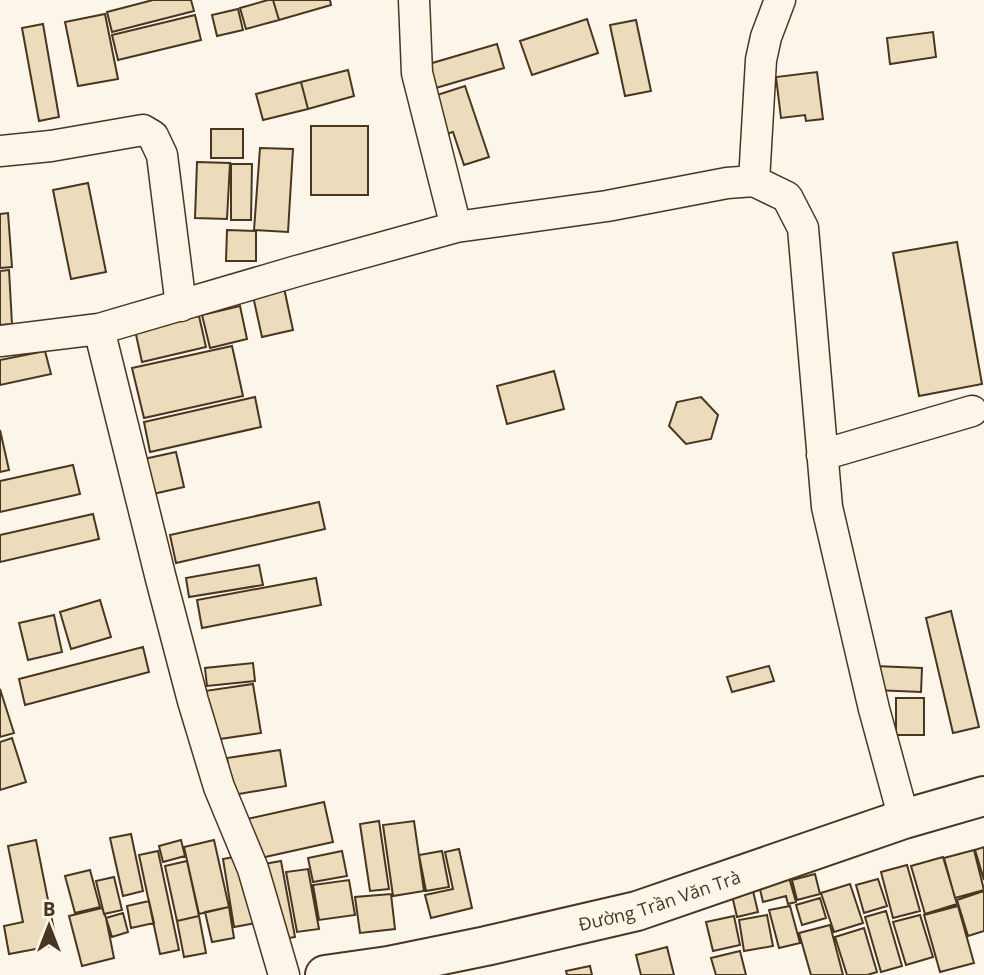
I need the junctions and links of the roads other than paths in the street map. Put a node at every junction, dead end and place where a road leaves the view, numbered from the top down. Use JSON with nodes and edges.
{"nodes":[{"id":1,"x":414,"y":0,"type":"edge"},
{"id":2,"x":780,"y":0,"type":"edge"},
{"id":3,"x":0,"y":151,"type":"edge"},
{"id":4,"x":754,"y":181,"type":"junction"},
{"id":5,"x":456,"y":227,"type":"junction"},
{"id":6,"x":181,"y":306,"type":"junction"},
{"id":7,"x":99,"y":329,"type":"junction"},
{"id":8,"x":0,"y":341,"type":"edge"},
{"id":9,"x":972,"y":411,"type":"dead end"},
{"id":10,"x":822,"y":455,"type":"junction"},
{"id":11,"x":984,"y":796,"type":"edge"},
{"id":12,"x":904,"y":819,"type":"junction"},
{"id":13,"x":284,"y":975,"type":"edge"},
{"id":14,"x":325,"y":975,"type":"edge"}],
"edges":[{"from":1,"to":5,"type":"street"},
{"from":2,"to":4,"type":"street"},
{"from":3,"to":6,"type":"street"},
{"from":4,"to":5,"type":"street"},
{"from":4,"to":10,"type":"street"},
{"from":5,"to":6,"type":"street"},
{"from":6,"to":7,"type":"street"},
{"from":7,"to":8,"type":"street"},
{"from":7,"to":13,"type":"street"},
{"from":9,"to":10,"type":"street"},
{"from":10,"to":12,"type":"street"},
{"from":11,"to":12,"type":"main road","name":"Đường Trần Văn Trà"},
{"from":12,"to":14,"type":"main road","name":"Đường Trần Văn Trà"}]}
